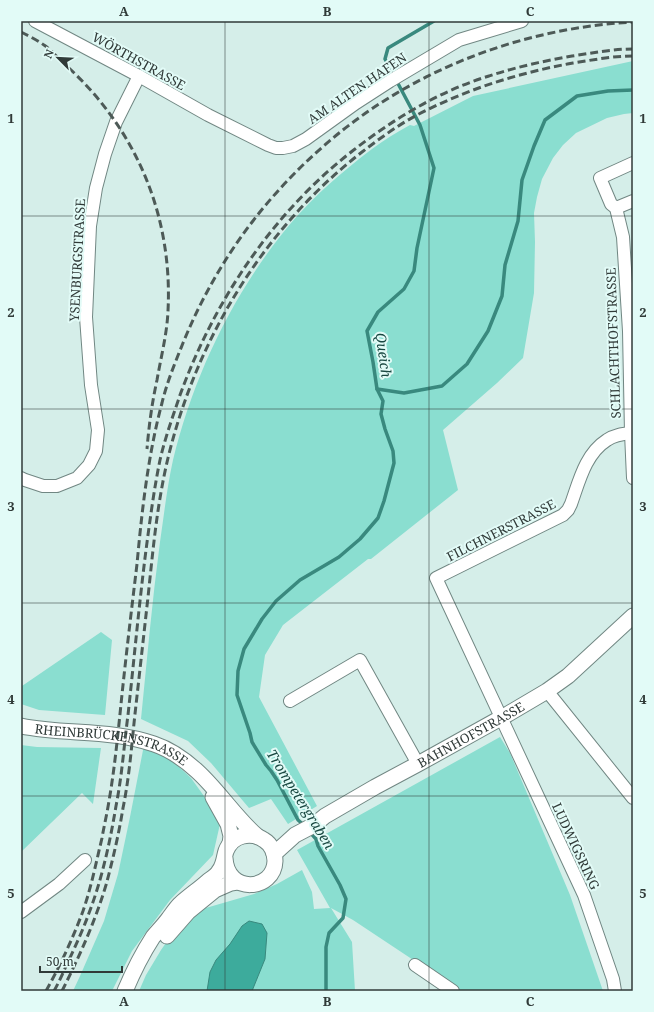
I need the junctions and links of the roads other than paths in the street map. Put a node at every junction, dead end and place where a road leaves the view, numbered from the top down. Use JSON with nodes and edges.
{"nodes":[{"id":1,"x":35,"y":21,"type":"edge"},
{"id":2,"x":522,"y":21,"type":"edge"},
{"id":3,"x":139,"y":76,"type":"junction"},
{"id":4,"x":208,"y":115,"type":"joint"},
{"id":5,"x":633,"y":163,"type":"edge"},
{"id":6,"x":633,"y":201,"type":"edge"},
{"id":7,"x":616,"y":208,"type":"junction"},
{"id":8,"x":630,"y":321,"type":"edge"},
{"id":9,"x":631,"y":433,"type":"junction"},
{"id":10,"x":21,"y":478,"type":"edge"},
{"id":11,"x":633,"y":478,"type":"edge"},
{"id":12,"x":436,"y":578,"type":"joint"},
{"id":13,"x":631,"y":620,"type":"edge"},
{"id":14,"x":547,"y":691,"type":"junction"},
{"id":15,"x":290,"y":701,"type":"dead end"},
{"id":16,"x":501,"y":718,"type":"junction"},
{"id":17,"x":21,"y":726,"type":"edge"},
{"id":18,"x":418,"y":764,"type":"junction"},
{"id":19,"x":197,"y":771,"type":"junction"},
{"id":20,"x":633,"y":798,"type":"edge"},
{"id":21,"x":298,"y":834,"type":"junction"},
{"id":22,"x":262,"y":838,"type":"junction"},
{"id":23,"x":227,"y":851,"type":"junction"},
{"id":24,"x":274,"y":854,"type":"junction"},
{"id":25,"x":85,"y":860,"type":"dead end"},
{"id":26,"x":237,"y":882,"type":"junction"},
{"id":27,"x":21,"y":912,"type":"edge"},
{"id":28,"x":415,"y":965,"type":"dead end"},
{"id":29,"x":125,"y":991,"type":"edge"},
{"id":30,"x":136,"y":991,"type":"edge"},
{"id":31,"x":453,"y":991,"type":"edge"},
{"id":32,"x":615,"y":991,"type":"edge"}],
"edges":[{"from":1,"to":3,"type":"street","name":"WÖRTHSTRASSE"},
{"from":2,"to":4,"type":"street","name":"AM ALTEN HAFEN"},
{"from":3,"to":4,"type":"street","name":"WÖRTHSTRASSE"},
{"from":3,"to":10,"type":"street","name":"YSENBURGSTRASSE"},
{"from":5,"to":7,"type":"street","name":"SCHLACHTHOFSTRASSE"},
{"from":6,"to":7,"type":"street"},
{"from":7,"to":8,"type":"street","name":"SCHLACHTHOFSTRASSE"},
{"from":8,"to":9,"type":"street","name":"SCHLACHTHOFSTRASSE"},
{"from":9,"to":11,"type":"street","name":"SCHLACHTHOFSTRASSE"},
{"from":9,"to":12,"type":"street","name":"FILCHNERSTRASSE"},
{"from":12,"to":16,"type":"street","name":"LUDWIGSRING"},
{"from":13,"to":14,"type":"street","name":"BAHNHOFSTRASSE"},
{"from":14,"to":16,"type":"street","name":"BAHNHOFSTRASSE"},
{"from":14,"to":20,"type":"street"},
{"from":15,"to":18,"type":"street"},
{"from":16,"to":18,"type":"street","name":"BAHNHOFSTRASSE"},
{"from":16,"to":32,"type":"street","name":"LUDWIGSRING"},
{"from":17,"to":19,"type":"street","name":"RHEINBRÜCKENSTRASSE"},
{"from":18,"to":21,"type":"street","name":"BAHNHOFSTRASSE"},
{"from":19,"to":22,"type":"street","name":"RHEINBRÜCKENSTRASSE"},
{"from":19,"to":23,"type":"street","name":"RHEINBRÜCKENSTRASSE"},
{"from":21,"to":22,"type":"street","name":"BAHNHOFSTRASSE"},
{"from":21,"to":24,"type":"street","name":"BAHNHOFSTRASSE"},
{"from":22,"to":23,"type":"street","name":"BAHNHOFSTRASSE"},
{"from":22,"to":24,"type":"street"},
{"from":23,"to":26,"type":"street"},
{"from":23,"to":29,"type":"street"},
{"from":24,"to":26,"type":"street"},
{"from":25,"to":27,"type":"street"},
{"from":26,"to":30,"type":"street"},
{"from":28,"to":31,"type":"street"}]}
